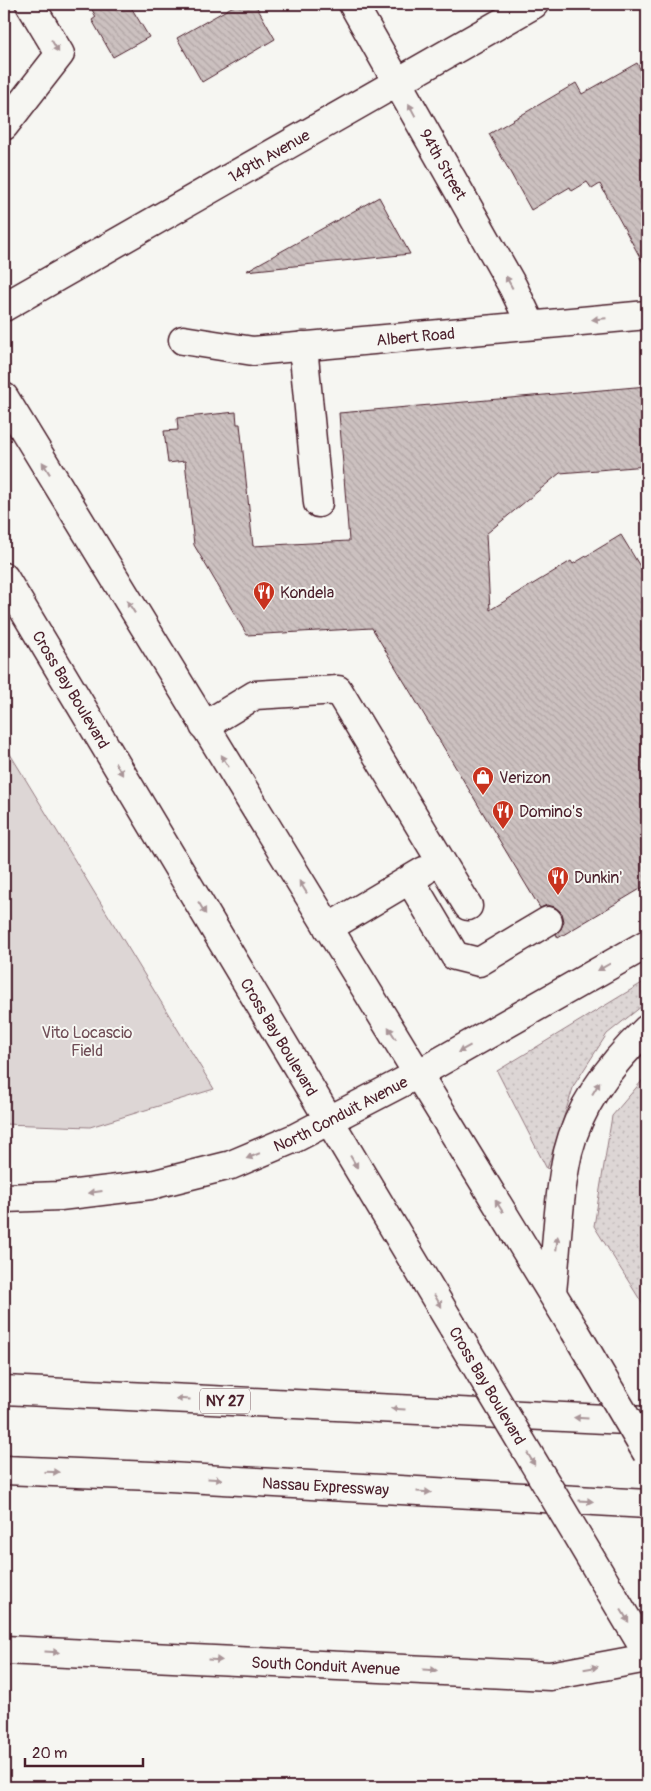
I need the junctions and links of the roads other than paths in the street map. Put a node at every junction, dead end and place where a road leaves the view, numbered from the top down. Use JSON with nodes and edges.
{"nodes":[{"id":1,"x":30,"y":4,"type":"edge"},
{"id":2,"x":353,"y":4,"type":"edge"},
{"id":3,"x":534,"y":4,"type":"edge"},
{"id":4,"x":397,"y":82,"type":"junction"},
{"id":5,"x":4,"y":126,"type":"edge"},
{"id":6,"x":4,"y":307,"type":"edge"},
{"id":7,"x":647,"y":315,"type":"edge"},
{"id":8,"x":531,"y":325,"type":"junction"},
{"id":9,"x":183,"y":340,"type":"dead end"},
{"id":10,"x":303,"y":346,"type":"junction"},
{"id":11,"x":4,"y":397,"type":"edge"},
{"id":12,"x":318,"y":503,"type":"dead end"},
{"id":13,"x":4,"y":577,"type":"edge"},
{"id":14,"x":204,"y":726,"type":"junction"},
{"id":15,"x":441,"y":861,"type":"junction"},
{"id":16,"x":410,"y":880,"type":"junction"},
{"id":17,"x":468,"y":906,"type":"dead end"},
{"id":18,"x":548,"y":921,"type":"dead end"},
{"id":19,"x":328,"y":928,"type":"junction"},
{"id":20,"x":647,"y":944,"type":"edge"},
{"id":21,"x":647,"y":1029,"type":"edge"},
{"id":22,"x":418,"y":1074,"type":"junction"},
{"id":23,"x":329,"y":1120,"type":"junction"},
{"id":24,"x":4,"y":1198,"type":"edge"},
{"id":25,"x":552,"y":1292,"type":"junction"},
{"id":26,"x":4,"y":1390,"type":"edge"},
{"id":27,"x":647,"y":1421,"type":"edge"},
{"id":28,"x":647,"y":1453,"type":"edge"},
{"id":29,"x":4,"y":1470,"type":"edge"},
{"id":30,"x":647,"y":1504,"type":"edge"},
{"id":31,"x":4,"y":1650,"type":"edge"},
{"id":32,"x":647,"y":1653,"type":"edge"},
{"id":33,"x":647,"y":1658,"type":"edge"}],
"edges":[{"from":1,"to":5,"type":"main road","one_way":true},
{"from":2,"to":4,"type":"main road","name":"94th Street"},
{"from":3,"to":4,"type":"main road","name":"149th Avenue"},
{"from":4,"to":6,"type":"main road","name":"149th Avenue"},
{"from":8,"to":4,"type":"main road","name":"94th Street","one_way":true},
{"from":7,"to":8,"type":"main road","name":"Albert Road","one_way":true},
{"from":8,"to":10,"type":"main road","name":"Albert Road"},
{"from":9,"to":10,"type":"main road","name":"Albert Road"},
{"from":10,"to":12,"type":"main road"},
{"from":14,"to":11,"type":"main road","one_way":true},
{"from":13,"to":23,"type":"main road","name":"Cross Bay Boulevard","one_way":true},
{"from":14,"to":15,"type":"main road"},
{"from":19,"to":14,"type":"main road","one_way":true},
{"from":15,"to":16,"type":"main road"},
{"from":15,"to":17,"type":"main road"},
{"from":16,"to":18,"type":"main road"},
{"from":16,"to":19,"type":"main road"},
{"from":22,"to":19,"type":"main road","one_way":true},
{"from":20,"to":22,"type":"main road","name":"North Conduit Avenue","one_way":true},
{"from":25,"to":21,"type":"main road","one_way":true},
{"from":22,"to":23,"type":"main road","name":"North Conduit Avenue"},
{"from":25,"to":22,"type":"main road","one_way":true},
{"from":23,"to":24,"type":"main road","name":"North Conduit Avenue","one_way":true},
{"from":23,"to":32,"type":"main road","name":"Cross Bay Boulevard","one_way":true,"bridge":true},
{"from":25,"to":28,"type":"main road","bridge":true},
{"from":27,"to":26,"type":"main road","number":"NY 27","one_way":true},
{"from":29,"to":30,"type":"main road","name":"Nassau Expressway","one_way":true},
{"from":31,"to":33,"type":"main road","name":"South Conduit Avenue","one_way":true}]}
